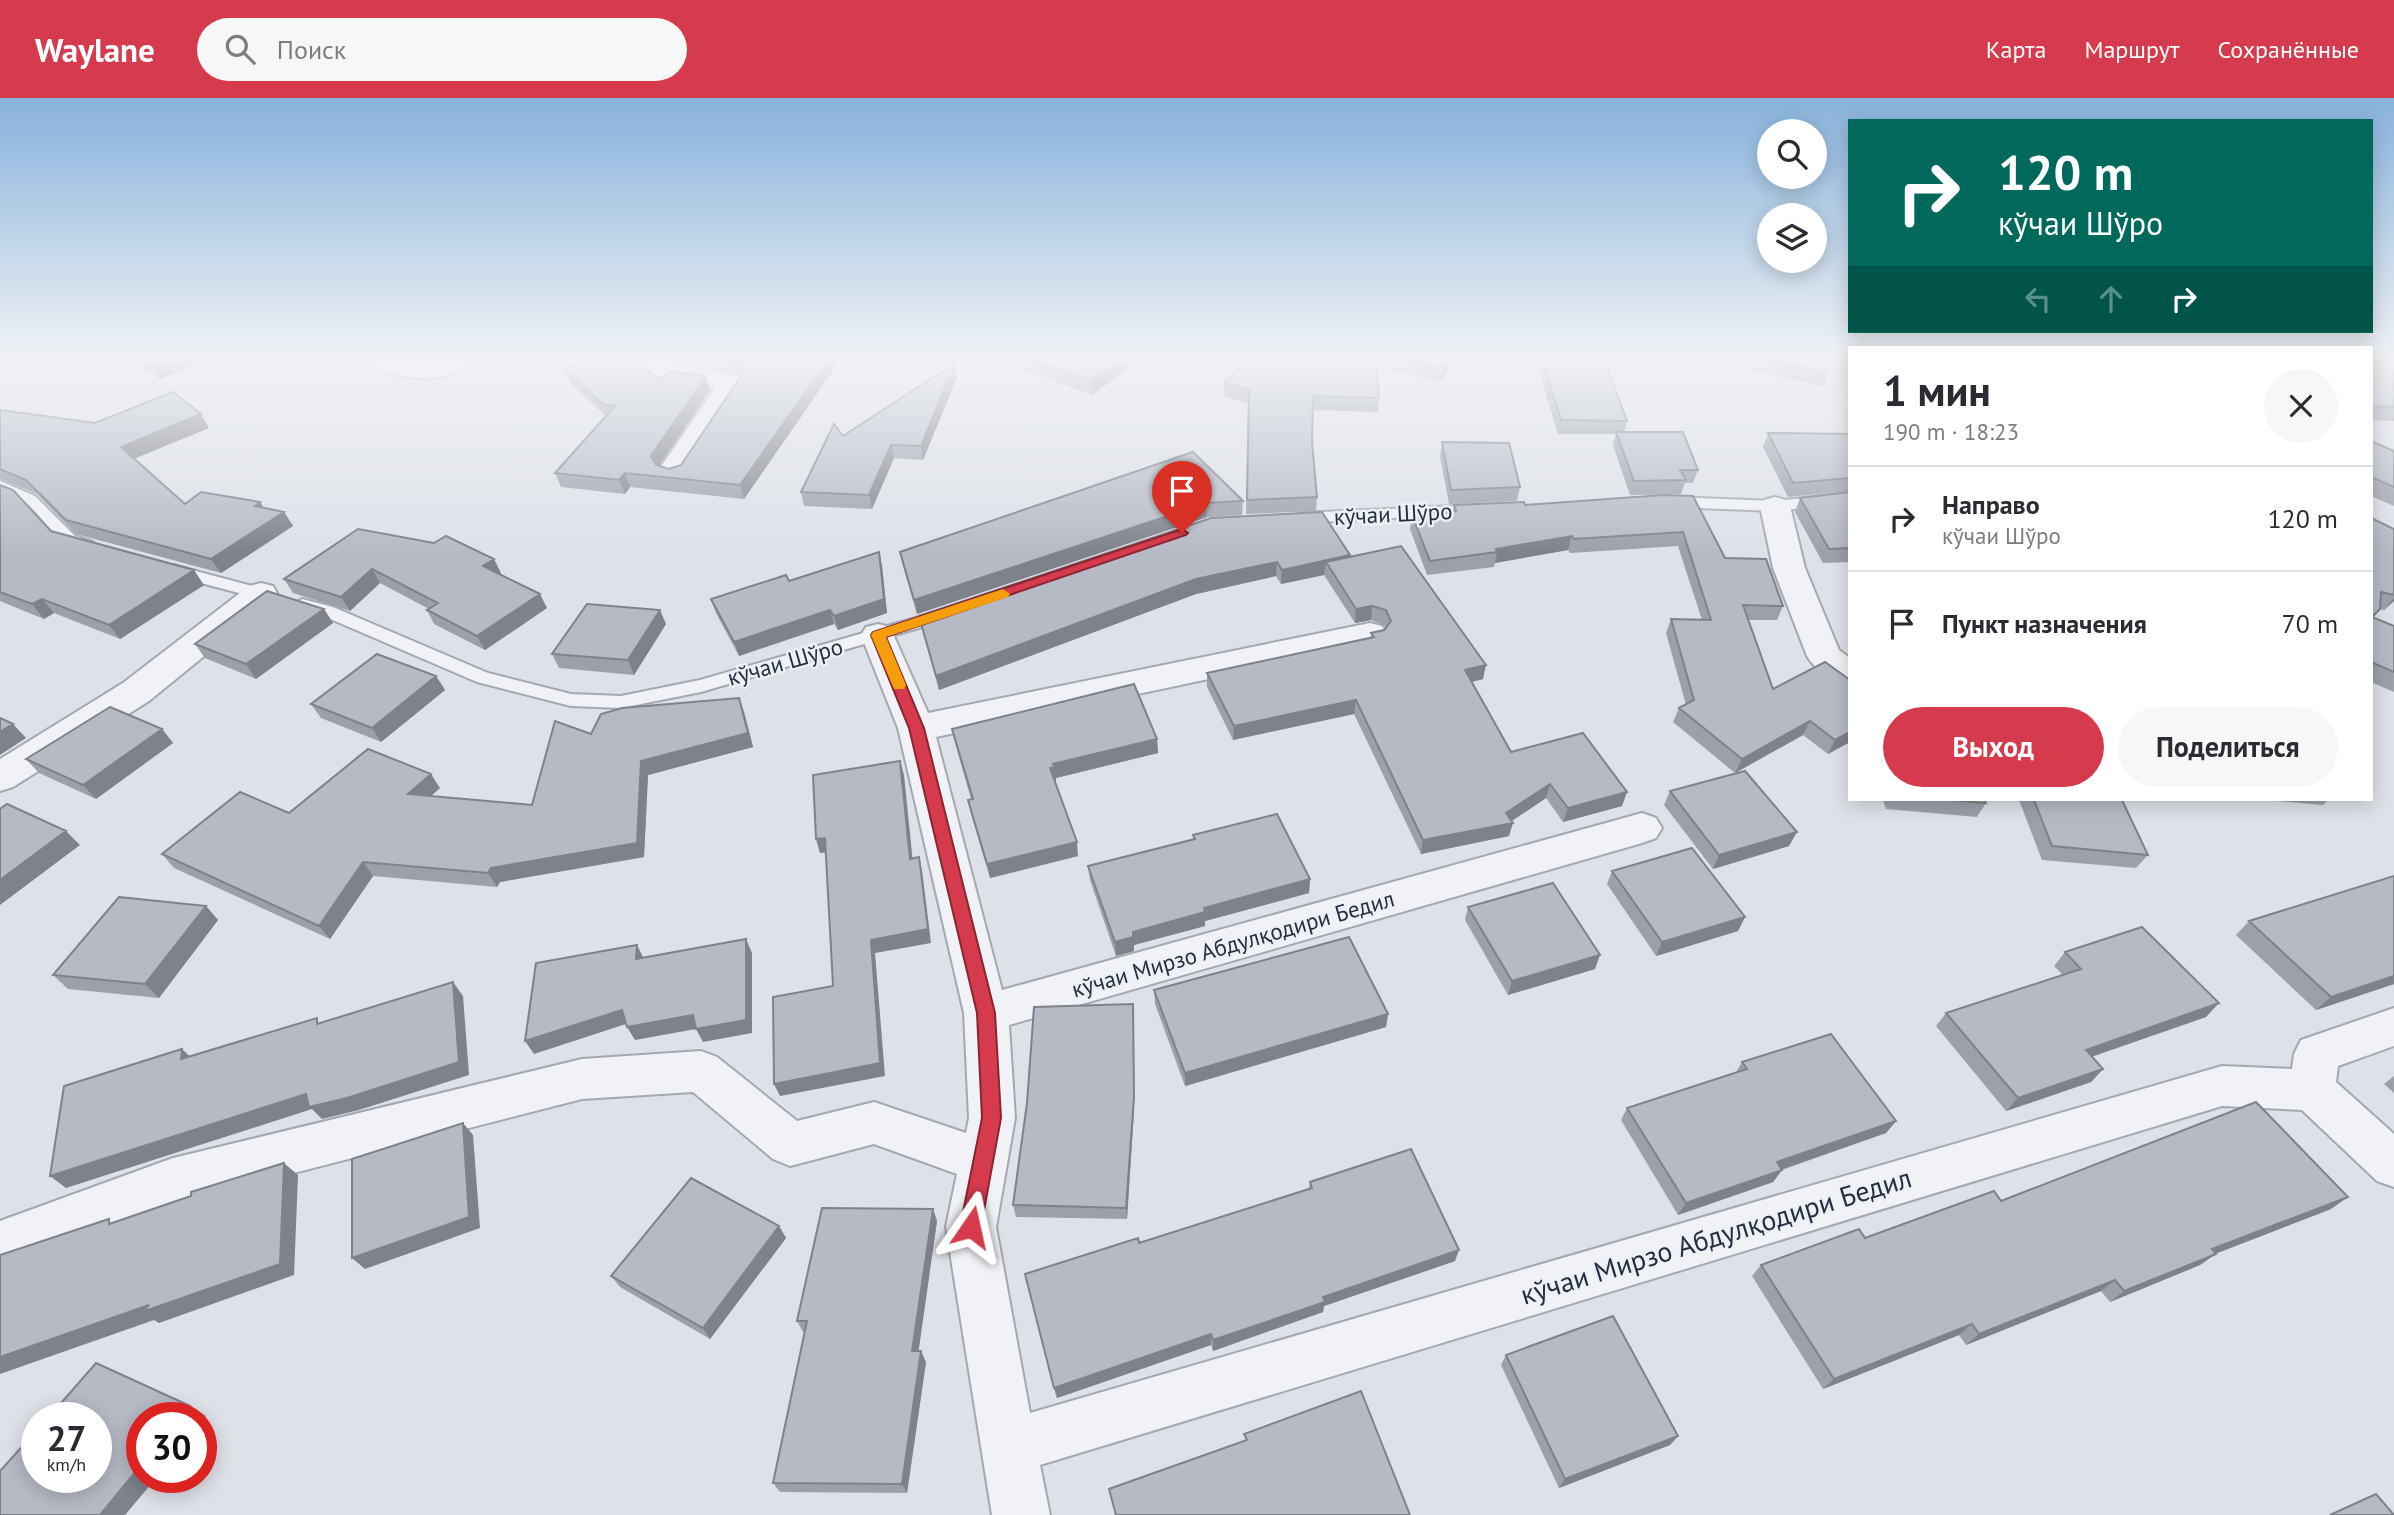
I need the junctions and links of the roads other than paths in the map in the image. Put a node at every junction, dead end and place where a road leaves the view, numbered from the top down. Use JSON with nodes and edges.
{"nodes":[{"id":1,"x":706,"y":422,"type":"edge"},
{"id":2,"x":673,"y":471,"type":"edge"},
{"id":3,"x":0,"y":486,"type":"edge"},
{"id":4,"x":1848,"y":498,"type":"edge"},
{"id":5,"x":1659,"y":501,"type":"edge"},
{"id":6,"x":1775,"y":506,"type":"junction"},
{"id":7,"x":1494,"y":509,"type":"edge"},
{"id":8,"x":1288,"y":519,"type":"edge"},
{"id":9,"x":109,"y":552,"type":"edge"},
{"id":10,"x":159,"y":566,"type":"edge"},
{"id":11,"x":261,"y":593,"type":"junction"},
{"id":12,"x":953,"y":611,"type":"edge"},
{"id":13,"x":1370,"y":634,"type":"edge"},
{"id":14,"x":878,"y":635,"type":"junction"},
{"id":15,"x":1848,"y":674,"type":"edge"},
{"id":16,"x":916,"y":728,"type":"junction"},
{"id":17,"x":0,"y":777,"type":"edge"},
{"id":18,"x":1642,"y":828,"type":"dead end"},
{"id":19,"x":986,"y":1013,"type":"junction"},
{"id":20,"x":2394,"y":1027,"type":"edge"},
{"id":21,"x":2312,"y":1090,"type":"junction"},
{"id":22,"x":983,"y":1161,"type":"junction"},
{"id":23,"x":2394,"y":1165,"type":"edge"},
{"id":24,"x":0,"y":1245,"type":"edge"},
{"id":25,"x":1011,"y":1446,"type":"junction"},
{"id":26,"x":1021,"y":1515,"type":"edge"}],
"edges":[{"from":1,"to":2,"type":"street"},
{"from":3,"to":9,"type":"lane"},
{"from":4,"to":6,"type":"lane"},
{"from":5,"to":6,"type":"lane"},
{"from":6,"to":15,"type":"street"},
{"from":7,"to":8,"type":"lane","name":"кўчаи Шўро"},
{"from":10,"to":11,"type":"lane","name":"кўчаи Шўро"},
{"from":11,"to":14,"type":"lane","name":"кўчаи Шўро"},
{"from":11,"to":17,"type":"street"},
{"from":12,"to":14,"type":"lane","name":"кўчаи Шўро"},
{"from":13,"to":16,"type":"street"},
{"from":14,"to":16,"type":"street"},
{"from":16,"to":19,"type":"street"},
{"from":18,"to":19,"type":"street","name":"кўчаи Мирзо Абдулқодири Бедил"},
{"from":19,"to":22,"type":"street"},
{"from":20,"to":21,"type":"street"},
{"from":21,"to":23,"type":"street"},
{"from":21,"to":25,"type":"street","name":"кўчаи Мирзо Абдулқодири Бедил"},
{"from":22,"to":24,"type":"street"},
{"from":22,"to":25,"type":"street"},
{"from":25,"to":26,"type":"street"}]}
